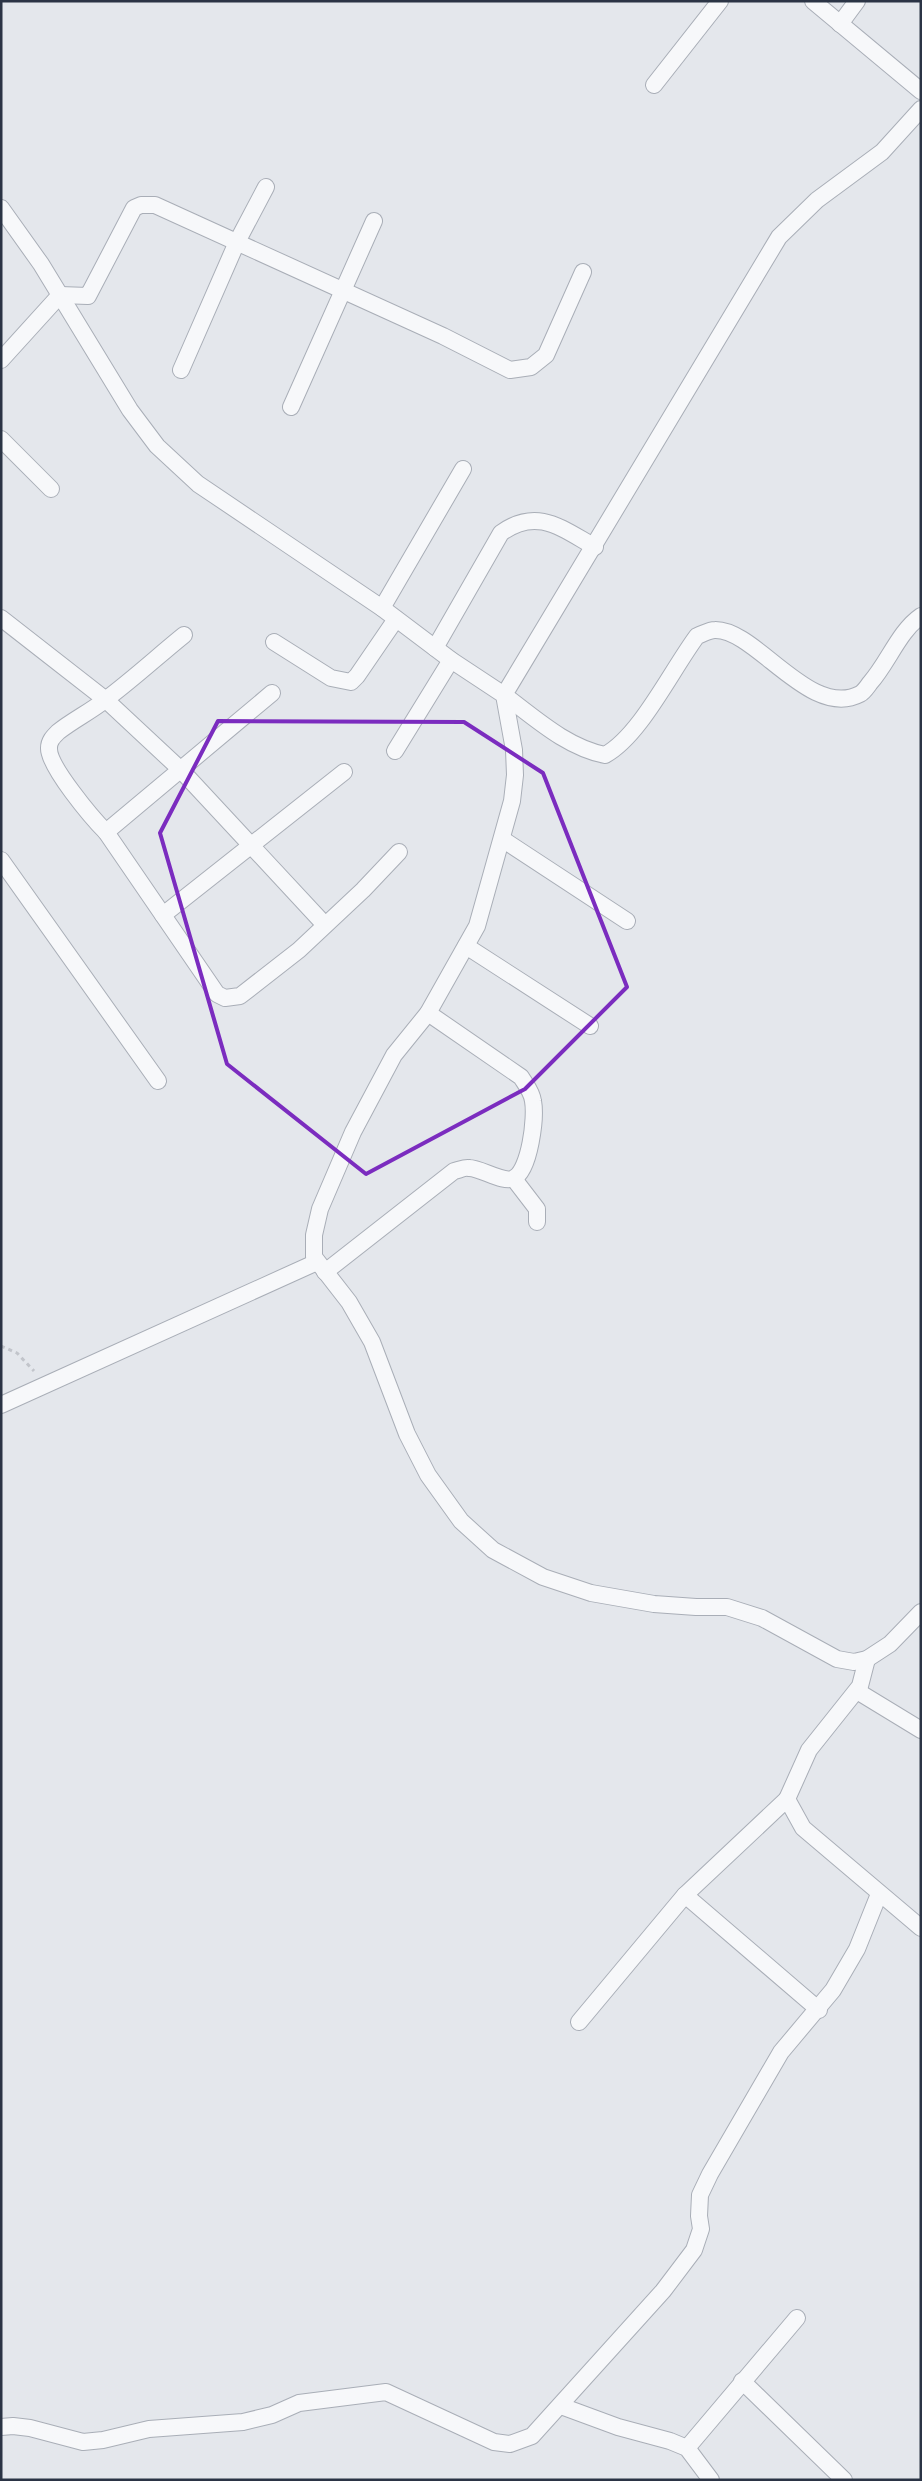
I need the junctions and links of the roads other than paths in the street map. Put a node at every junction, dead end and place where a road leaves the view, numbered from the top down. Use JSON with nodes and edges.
{"nodes":[{"id":1,"x":720,"y":1,"type":"edge"},
{"id":2,"x":813,"y":1,"type":"edge"},
{"id":3,"x":857,"y":1,"type":"edge"},
{"id":4,"x":840,"y":24,"type":"junction"},
{"id":5,"x":654,"y":85,"type":"dead end"},
{"id":6,"x":921,"y":91,"type":"edge"},
{"id":7,"x":921,"y":109,"type":"edge"},
{"id":8,"x":266,"y":187,"type":"dead end"},
{"id":9,"x":1,"y":208,"type":"edge"},
{"id":10,"x":374,"y":221,"type":"dead end"},
{"id":11,"x":237,"y":242,"type":"junction"},
{"id":12,"x":583,"y":272,"type":"dead end"},
{"id":13,"x":342,"y":290,"type":"junction"},
{"id":14,"x":60,"y":295,"type":"junction"},
{"id":15,"x":1,"y":360,"type":"edge"},
{"id":16,"x":181,"y":370,"type":"dead end"},
{"id":17,"x":291,"y":407,"type":"dead end"},
{"id":18,"x":1,"y":439,"type":"edge"},
{"id":19,"x":463,"y":469,"type":"dead end"},
{"id":20,"x":51,"y":489,"type":"dead end"},
{"id":21,"x":595,"y":547,"type":"junction"},
{"id":22,"x":382,"y":608,"type":"junction"},
{"id":23,"x":921,"y":616,"type":"edge"},
{"id":24,"x":1,"y":618,"type":"edge"},
{"id":25,"x":396,"y":619,"type":"junction"},
{"id":26,"x":184,"y":635,"type":"dead end"},
{"id":27,"x":274,"y":642,"type":"dead end"},
{"id":28,"x":435,"y":648,"type":"junction"},
{"id":29,"x":451,"y":660,"type":"junction"},
{"id":30,"x":272,"y":693,"type":"dead end"},
{"id":31,"x":504,"y":696,"type":"junction"},
{"id":32,"x":106,"y":700,"type":"junction"},
{"id":33,"x":395,"y":751,"type":"dead end"},
{"id":34,"x":180,"y":770,"type":"junction"},
{"id":35,"x":344,"y":772,"type":"dead end"},
{"id":36,"x":106,"y":832,"type":"junction"},
{"id":37,"x":502,"y":839,"type":"junction"},
{"id":38,"x":252,"y":845,"type":"junction"},
{"id":39,"x":399,"y":852,"type":"dead end"},
{"id":40,"x":1,"y":860,"type":"edge"},
{"id":41,"x":162,"y":915,"type":"junction"},
{"id":42,"x":627,"y":920,"type":"dead end"},
{"id":43,"x":325,"y":925,"type":"junction"},
{"id":44,"x":466,"y":946,"type":"junction"},
{"id":45,"x":428,"y":1013,"type":"junction"},
{"id":46,"x":590,"y":1026,"type":"dead end"},
{"id":47,"x":158,"y":1081,"type":"dead end"},
{"id":48,"x":514,"y":1178,"type":"junction"},
{"id":49,"x":537,"y":1222,"type":"dead end"},
{"id":50,"x":321,"y":1267,"type":"junction"},
{"id":51,"x":1,"y":1405,"type":"edge"},
{"id":52,"x":921,"y":1612,"type":"edge"},
{"id":53,"x":867,"y":1659,"type":"junction"},
{"id":54,"x":857,"y":1691,"type":"junction"},
{"id":55,"x":921,"y":1730,"type":"edge"},
{"id":56,"x":787,"y":1799,"type":"junction"},
{"id":57,"x":880,"y":1894,"type":"junction"},
{"id":58,"x":685,"y":1895,"type":"junction"},
{"id":59,"x":921,"y":1928,"type":"edge"},
{"id":60,"x":819,"y":2010,"type":"junction"},
{"id":61,"x":579,"y":2022,"type":"dead end"},
{"id":62,"x":797,"y":2318,"type":"dead end"},
{"id":63,"x":742,"y":2381,"type":"junction"},
{"id":64,"x":561,"y":2406,"type":"junction"},
{"id":65,"x":1,"y":2427,"type":"edge"},
{"id":66,"x":687,"y":2448,"type":"junction"},
{"id":67,"x":711,"y":2480,"type":"edge"},
{"id":68,"x":844,"y":2480,"type":"edge"}],
"edges":[{"from":1,"to":5,"type":"street"},
{"from":2,"to":4,"type":"street"},
{"from":3,"to":4,"type":"street"},
{"from":4,"to":6,"type":"street"},
{"from":7,"to":21,"type":"street"},
{"from":8,"to":11,"type":"street"},
{"from":9,"to":14,"type":"street"},
{"from":10,"to":13,"type":"street"},
{"from":11,"to":13,"type":"street"},
{"from":11,"to":14,"type":"street"},
{"from":11,"to":16,"type":"street"},
{"from":12,"to":13,"type":"street"},
{"from":13,"to":17,"type":"street"},
{"from":14,"to":15,"type":"street"},
{"from":14,"to":22,"type":"street"},
{"from":18,"to":20,"type":"street"},
{"from":19,"to":22,"type":"street"},
{"from":21,"to":28,"type":"street"},
{"from":21,"to":31,"type":"street"},
{"from":22,"to":25,"type":"street"},
{"from":23,"to":31,"type":"street"},
{"from":24,"to":32,"type":"street"},
{"from":25,"to":27,"type":"street"},
{"from":25,"to":28,"type":"street"},
{"from":26,"to":32,"type":"street"},
{"from":28,"to":29,"type":"street"},
{"from":29,"to":31,"type":"street"},
{"from":29,"to":33,"type":"street"},
{"from":30,"to":34,"type":"street"},
{"from":31,"to":37,"type":"street"},
{"from":32,"to":34,"type":"street"},
{"from":32,"to":36,"type":"street"},
{"from":34,"to":36,"type":"street"},
{"from":34,"to":38,"type":"street"},
{"from":35,"to":38,"type":"street"},
{"from":36,"to":41,"type":"street"},
{"from":37,"to":42,"type":"street"},
{"from":37,"to":44,"type":"street"},
{"from":38,"to":41,"type":"street"},
{"from":38,"to":43,"type":"street"},
{"from":39,"to":43,"type":"street"},
{"from":40,"to":47,"type":"street"},
{"from":41,"to":43,"type":"street"},
{"from":44,"to":45,"type":"street"},
{"from":44,"to":46,"type":"street"},
{"from":45,"to":48,"type":"street"},
{"from":45,"to":50,"type":"street"},
{"from":48,"to":49,"type":"street"},
{"from":48,"to":50,"type":"street"},
{"from":50,"to":51,"type":"street"},
{"from":50,"to":53,"type":"street"},
{"from":52,"to":53,"type":"street"},
{"from":53,"to":54,"type":"street"},
{"from":54,"to":55,"type":"street"},
{"from":54,"to":56,"type":"street"},
{"from":56,"to":57,"type":"street"},
{"from":56,"to":58,"type":"street"},
{"from":57,"to":59,"type":"street"},
{"from":57,"to":60,"type":"street"},
{"from":58,"to":60,"type":"street"},
{"from":58,"to":61,"type":"street"},
{"from":60,"to":64,"type":"street"},
{"from":62,"to":63,"type":"street"},
{"from":63,"to":66,"type":"street"},
{"from":63,"to":68,"type":"street"},
{"from":64,"to":65,"type":"street"},
{"from":64,"to":66,"type":"street"},
{"from":66,"to":67,"type":"street"}]}
